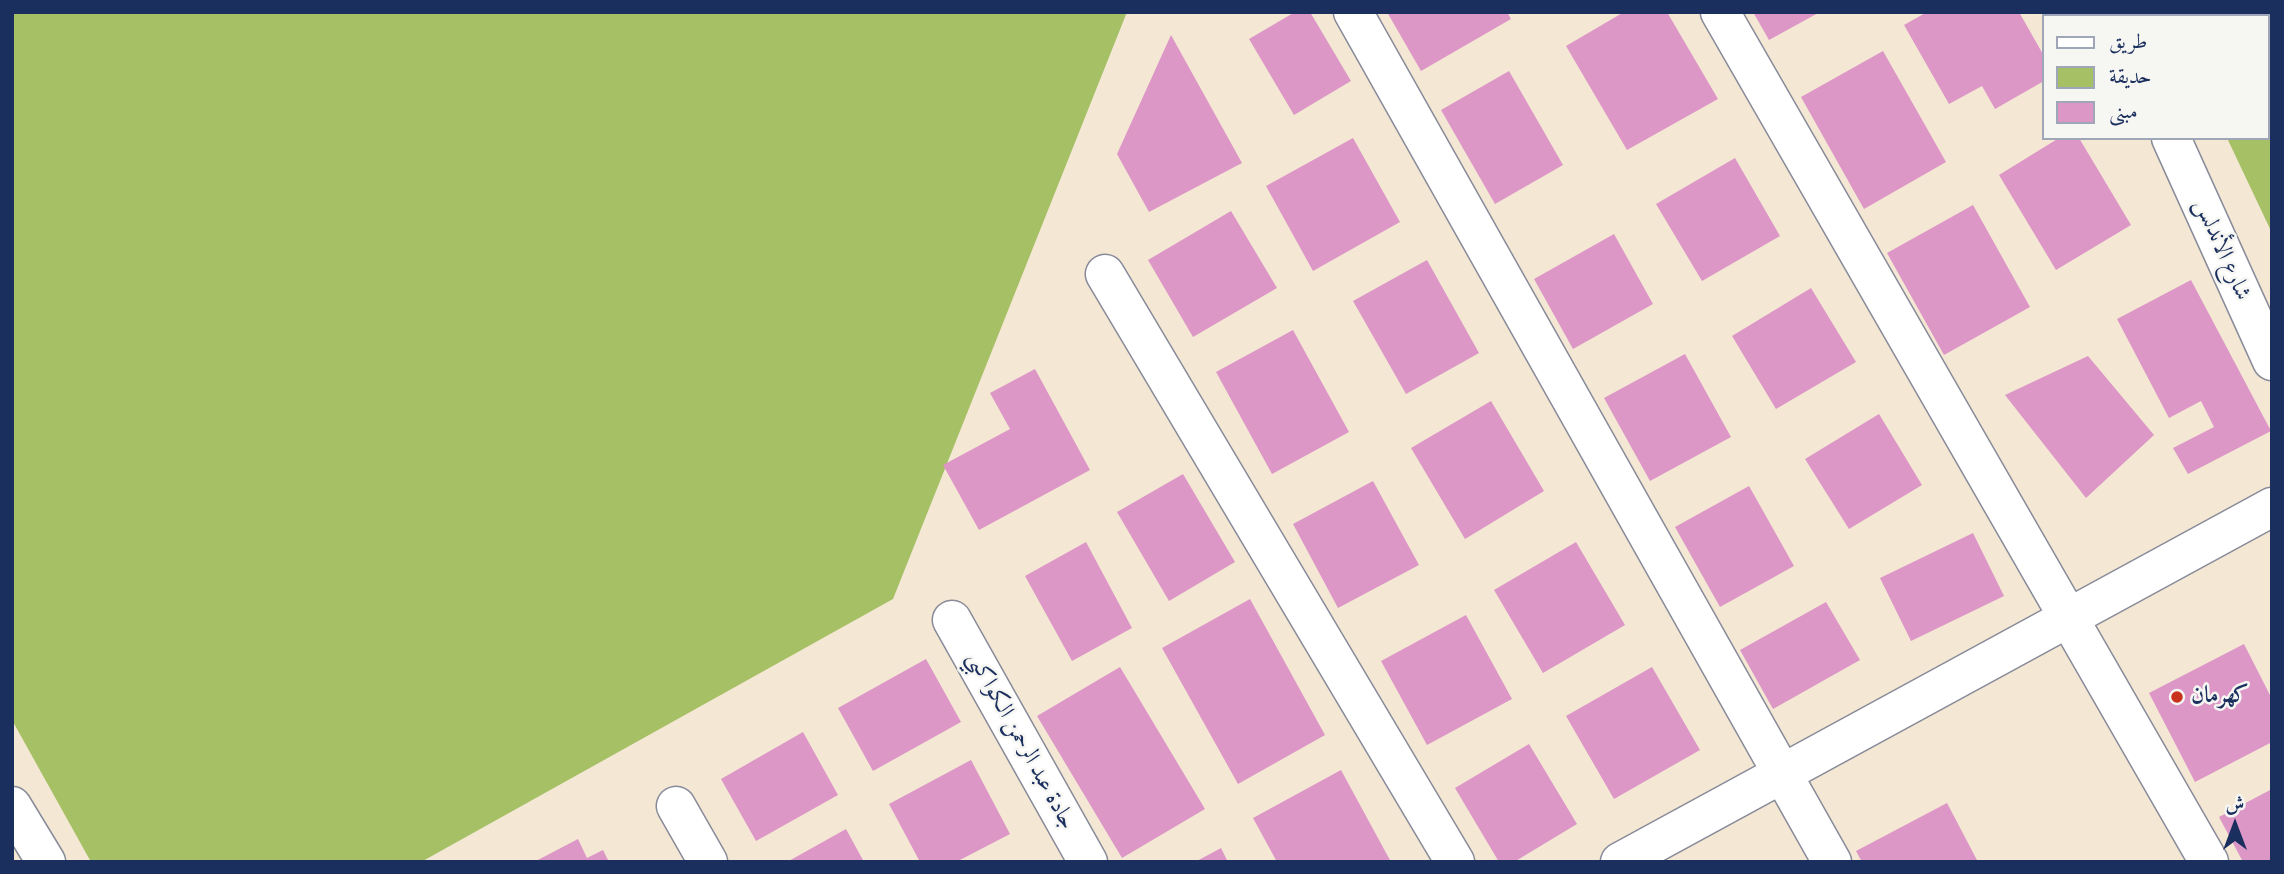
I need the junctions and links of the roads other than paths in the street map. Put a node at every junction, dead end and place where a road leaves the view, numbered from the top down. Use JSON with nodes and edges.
{"nodes":[{"id":1,"x":1353,"y":12,"type":"edge"},
{"id":2,"x":1720,"y":12,"type":"edge"},
{"id":3,"x":2172,"y":140,"type":"edge"},
{"id":4,"x":1105,"y":274,"type":"dead end"},
{"id":5,"x":2272,"y":361,"type":"edge"},
{"id":6,"x":2272,"y":507,"type":"edge"},
{"id":7,"x":2067,"y":618,"type":"junction"},
{"id":8,"x":952,"y":620,"type":"dead end"},
{"id":9,"x":1783,"y":773,"type":"junction"},
{"id":10,"x":12,"y":806,"type":"edge"},
{"id":11,"x":676,"y":806,"type":"dead end"},
{"id":12,"x":46,"y":862,"type":"edge"},
{"id":13,"x":708,"y":862,"type":"edge"},
{"id":14,"x":1088,"y":862,"type":"edge"},
{"id":15,"x":1455,"y":862,"type":"edge"},
{"id":16,"x":1620,"y":862,"type":"edge"},
{"id":17,"x":1832,"y":862,"type":"edge"},
{"id":18,"x":2209,"y":862,"type":"edge"}],
"edges":[{"from":1,"to":9,"type":"street"},
{"from":2,"to":7,"type":"street"},
{"from":3,"to":5,"type":"street","name":"شارع الأندلس"},
{"from":4,"to":15,"type":"street"},
{"from":6,"to":7,"type":"street"},
{"from":7,"to":9,"type":"street"},
{"from":7,"to":18,"type":"street"},
{"from":8,"to":14,"type":"street","name":"جادة عبد الرحمن الكواكبي"},
{"from":9,"to":16,"type":"street"},
{"from":9,"to":17,"type":"street"},
{"from":10,"to":12,"type":"street"},
{"from":11,"to":13,"type":"street"}]}
